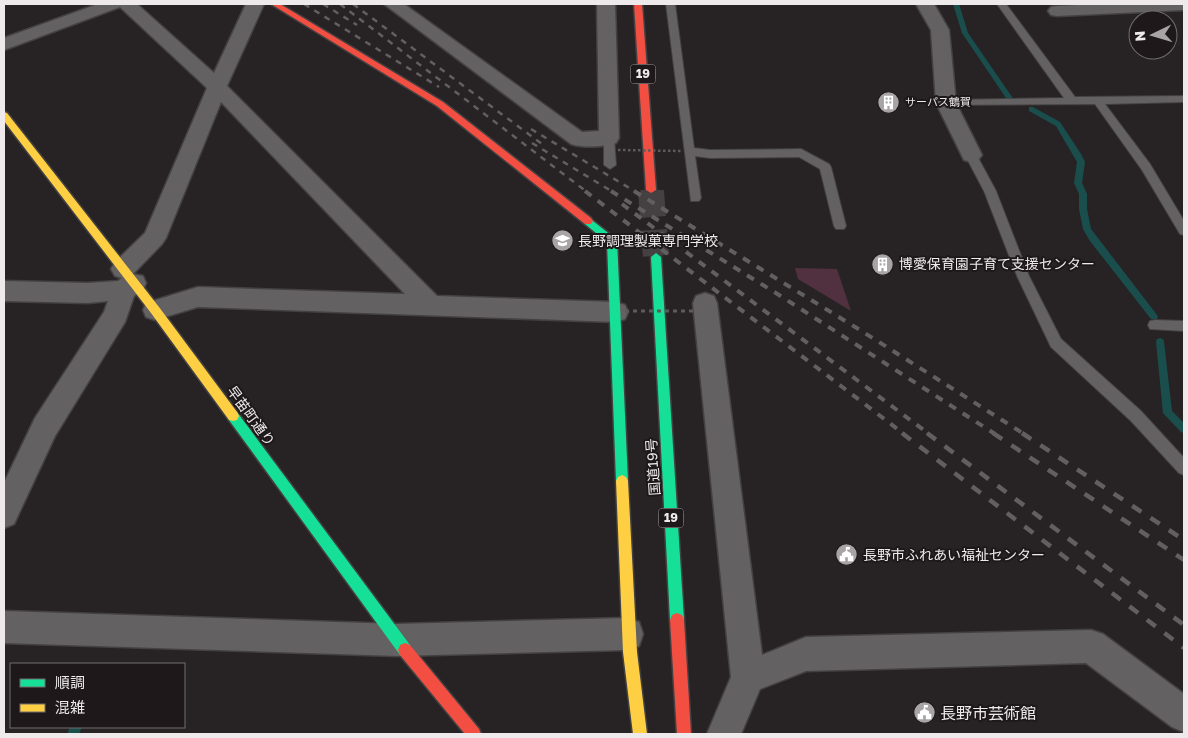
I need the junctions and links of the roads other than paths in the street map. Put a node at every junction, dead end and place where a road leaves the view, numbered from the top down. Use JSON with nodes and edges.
{"nodes":[{"id":1,"x":114,"y":4,"type":"edge"},
{"id":2,"x":127,"y":4,"type":"edge"},
{"id":3,"x":255,"y":4,"type":"edge"},
{"id":4,"x":275,"y":4,"type":"edge"},
{"id":5,"x":394,"y":4,"type":"edge"},
{"id":6,"x":606,"y":4,"type":"edge"},
{"id":7,"x":638,"y":4,"type":"edge"},
{"id":8,"x":670,"y":4,"type":"edge"},
{"id":9,"x":925,"y":4,"type":"edge"},
{"id":10,"x":1001,"y":4,"type":"edge"},
{"id":11,"x":1184,"y":5,"type":"edge"},
{"id":12,"x":1057,"y":11,"type":"dead end"},
{"id":13,"x":4,"y":44,"type":"edge"},
{"id":14,"x":217,"y":87,"type":"junction"},
{"id":15,"x":1184,"y":99,"type":"edge"},
{"id":16,"x":1073,"y":102,"type":"junction"},
{"id":17,"x":1098,"y":102,"type":"junction"},
{"id":18,"x":946,"y":103,"type":"junction"},
{"id":19,"x":4,"y":116,"type":"edge"},
{"id":20,"x":613,"y":144,"type":"junction"},
{"id":21,"x":685,"y":151,"type":"junction"},
{"id":22,"x":971,"y":155,"type":"joint"},
{"id":23,"x":610,"y":165,"type":"dead end"},
{"id":24,"x":651,"y":190,"type":"tunnel mouth"},
{"id":25,"x":695,"y":198,"type":"dead end"},
{"id":26,"x":840,"y":226,"type":"dead end"},
{"id":27,"x":1184,"y":231,"type":"edge"},
{"id":28,"x":656,"y":257,"type":"tunnel mouth"},
{"id":29,"x":127,"y":281,"type":"junction"},
{"id":30,"x":4,"y":291,"type":"edge"},
{"id":31,"x":430,"y":304,"type":"junction"},
{"id":32,"x":701,"y":307,"type":"road end"},
{"id":33,"x":155,"y":310,"type":"junction"},
{"id":34,"x":620,"y":311,"type":"junction"},
{"id":35,"x":1156,"y":325,"type":"dead end"},
{"id":36,"x":1184,"y":326,"type":"edge"},
{"id":37,"x":1184,"y":468,"type":"edge"},
{"id":38,"x":4,"y":514,"type":"edge"},
{"id":39,"x":4,"y":627,"type":"edge"},
{"id":40,"x":627,"y":634,"type":"junction"},
{"id":41,"x":397,"y":640,"type":"junction"},
{"id":42,"x":748,"y":677,"type":"junction"},
{"id":43,"x":1184,"y":715,"type":"edge"},
{"id":44,"x":474,"y":734,"type":"edge"},
{"id":45,"x":640,"y":734,"type":"edge"},
{"id":46,"x":684,"y":734,"type":"edge"},
{"id":47,"x":724,"y":734,"type":"edge"}],
"edges":[{"from":1,"to":13,"type":"street"},
{"from":2,"to":14,"type":"street"},
{"from":3,"to":14,"type":"street"},
{"from":4,"to":34,"type":"main road"},
{"from":5,"to":20,"type":"street"},
{"from":6,"to":20,"type":"street"},
{"from":7,"to":24,"type":"main road","number":"19"},
{"from":8,"to":21,"type":"lane"},
{"from":9,"to":18,"type":"street"},
{"from":10,"to":16,"type":"lane"},
{"from":11,"to":12,"type":"street"},
{"from":14,"to":29,"type":"street"},
{"from":14,"to":31,"type":"street"},
{"from":15,"to":17,"type":"lane"},
{"from":16,"to":17,"type":"lane"},
{"from":16,"to":18,"type":"lane"},
{"from":17,"to":27,"type":"lane"},
{"from":18,"to":22,"type":"street"},
{"from":19,"to":29,"type":"main road","name":"早苗町通り"},
{"from":20,"to":23,"type":"lane"},
{"from":21,"to":25,"type":"lane"},
{"from":21,"to":26,"type":"lane"},
{"from":22,"to":37,"type":"lane"},
{"from":28,"to":46,"type":"main road","name":"国道19号","number":"19"},
{"from":29,"to":30,"type":"street"},
{"from":29,"to":33,"type":"main road","name":"早苗町通り"},
{"from":29,"to":38,"type":"street"},
{"from":31,"to":33,"type":"street"},
{"from":31,"to":34,"type":"street"},
{"from":32,"to":42,"type":"street"},
{"from":33,"to":41,"type":"main road","name":"早苗町通り"},
{"from":34,"to":40,"type":"main road"},
{"from":35,"to":36,"type":"lane"},
{"from":39,"to":41,"type":"street"},
{"from":40,"to":41,"type":"street"},
{"from":40,"to":45,"type":"main road"},
{"from":41,"to":44,"type":"main road","name":"早苗町通り"},
{"from":42,"to":43,"type":"street"},
{"from":42,"to":47,"type":"street"}]}
